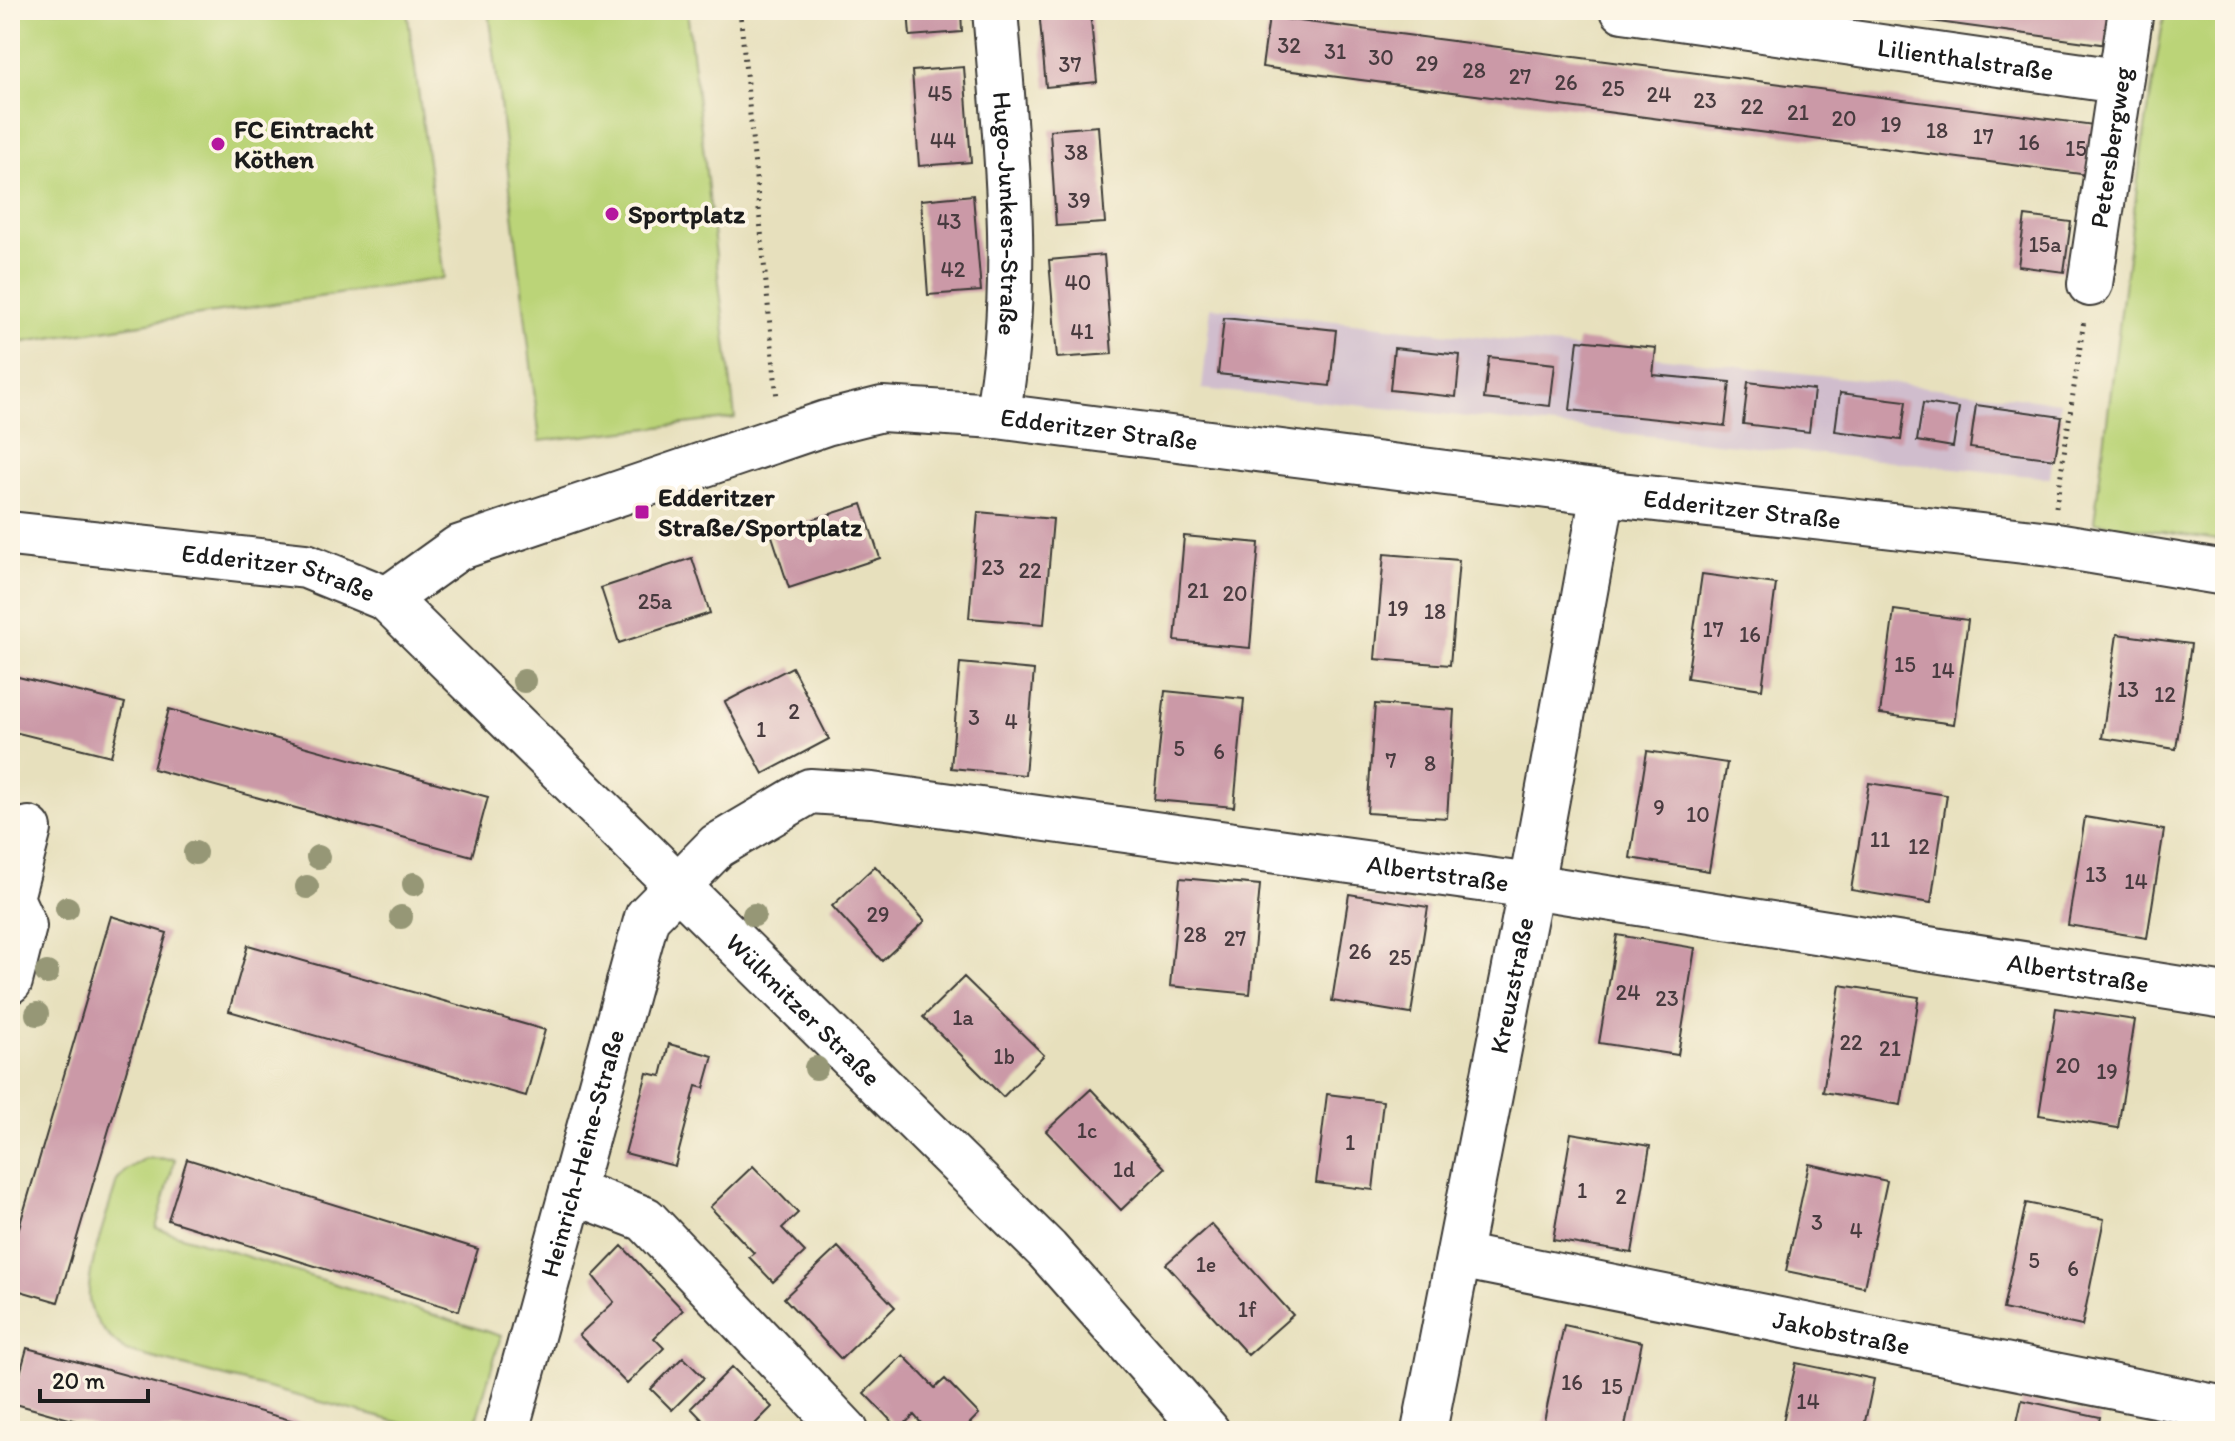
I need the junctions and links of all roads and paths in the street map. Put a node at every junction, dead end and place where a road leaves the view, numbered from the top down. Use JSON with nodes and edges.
{"nodes":[{"id":1,"x":740,"y":10,"type":"edge"},
{"id":2,"x":995,"y":10,"type":"edge"},
{"id":3,"x":1623,"y":10,"type":"edge"},
{"id":4,"x":2131,"y":10,"type":"edge"},
{"id":5,"x":2118,"y":81,"type":"junction"},
{"id":6,"x":2090,"y":284,"type":"joint"},
{"id":7,"x":997,"y":416,"type":"junction"},
{"id":8,"x":782,"y":438,"type":"junction"},
{"id":9,"x":1603,"y":493,"type":"junction"},
{"id":10,"x":10,"y":534,"type":"edge"},
{"id":11,"x":2050,"y":544,"type":"junction"},
{"id":12,"x":2225,"y":573,"type":"edge"},
{"id":13,"x":387,"y":599,"type":"junction"},
{"id":14,"x":29,"y":829,"type":"dead end"},
{"id":15,"x":676,"y":884,"type":"junction"},
{"id":16,"x":1531,"y":886,"type":"junction"},
{"id":17,"x":10,"y":981,"type":"edge"},
{"id":18,"x":2225,"y":996,"type":"edge"},
{"id":19,"x":572,"y":1191,"type":"junction"},
{"id":20,"x":1459,"y":1256,"type":"junction"},
{"id":21,"x":2225,"y":1409,"type":"edge"},
{"id":22,"x":506,"y":1431,"type":"edge"},
{"id":23,"x":846,"y":1431,"type":"edge"},
{"id":24,"x":1207,"y":1431,"type":"edge"},
{"id":25,"x":1424,"y":1431,"type":"edge"}],
"edges":[{"from":1,"to":8,"type":"path"},
{"from":2,"to":7,"type":"street","name":"Hugo-Junkers-Straße"},
{"from":3,"to":5,"type":"street","name":"Lilienthalstraße"},
{"from":4,"to":5,"type":"street","name":"Petersbergweg"},
{"from":5,"to":6,"type":"street","name":"Petersbergweg"},
{"from":6,"to":11,"type":"path"},
{"from":7,"to":8,"type":"street","name":"Edderitzer Straße"},
{"from":7,"to":9,"type":"street","name":"Edderitzer Straße"},
{"from":8,"to":13,"type":"street","name":"Edderitzer Straße"},
{"from":9,"to":11,"type":"street","name":"Edderitzer Straße"},
{"from":9,"to":16,"type":"street","name":"Kreuzstraße"},
{"from":10,"to":13,"type":"street","name":"Edderitzer Straße"},
{"from":11,"to":12,"type":"street","name":"Edderitzer Straße"},
{"from":13,"to":15,"type":"street","name":"Wülknitzer Straße"},
{"from":14,"to":17,"type":"street"},
{"from":15,"to":16,"type":"street","name":"Albertstraße"},
{"from":15,"to":19,"type":"street","name":"Heinrich-Heine-Straße"},
{"from":15,"to":24,"type":"street","name":"Wülknitzer Straße"},
{"from":16,"to":18,"type":"street","name":"Albertstraße"},
{"from":16,"to":20,"type":"street","name":"Kreuzstraße"},
{"from":19,"to":22,"type":"street","name":"Heinrich-Heine-Straße"},
{"from":19,"to":23,"type":"street"},
{"from":20,"to":21,"type":"street","name":"Jakobstraße"},
{"from":20,"to":25,"type":"street","name":"Kreuzstraße"}]}
